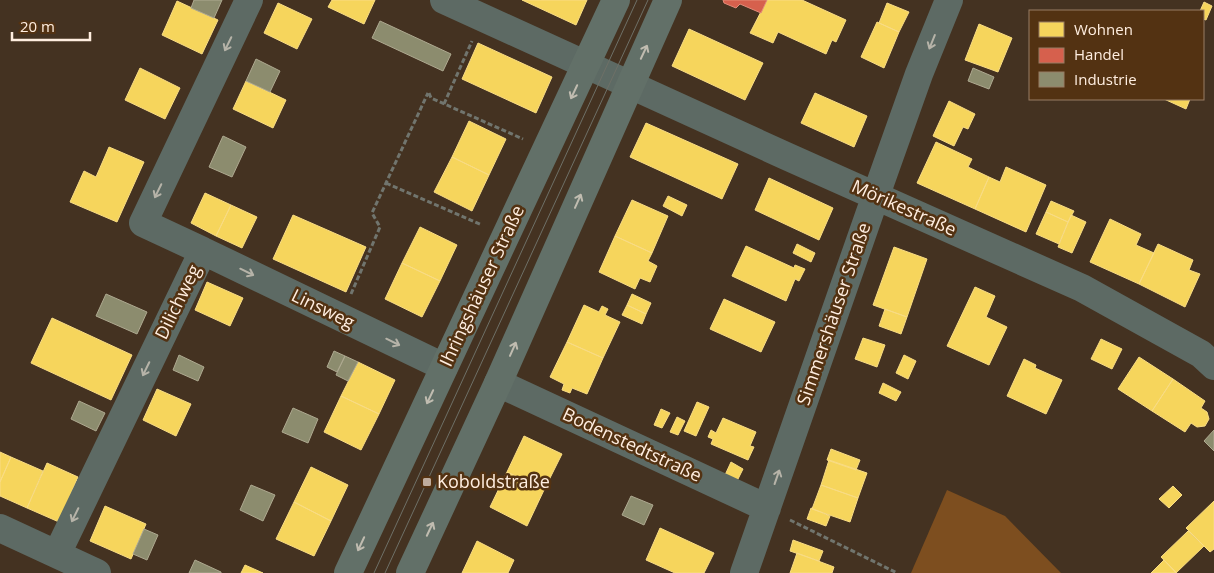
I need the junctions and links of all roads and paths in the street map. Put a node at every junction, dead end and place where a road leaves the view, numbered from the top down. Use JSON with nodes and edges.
{"nodes":[{"id":1,"x":249,"y":0,"type":"edge"},
{"id":2,"x":444,"y":0,"type":"edge"},
{"id":3,"x":616,"y":0,"type":"edge"},
{"id":4,"x":668,"y":0,"type":"edge"},
{"id":5,"x":947,"y":5,"type":"edge"},
{"id":6,"x":482,"y":18,"type":"junction"},
{"id":7,"x":586,"y":65,"type":"junction"},
{"id":8,"x":629,"y":84,"type":"junction"},
{"id":9,"x":444,"y":104,"type":"junction"},
{"id":10,"x":547,"y":149,"type":"junction"},
{"id":11,"x":386,"y":183,"type":"junction"},
{"id":12,"x":876,"y":194,"type":"junction"},
{"id":13,"x":506,"y":236,"type":"junction"},
{"id":14,"x":203,"y":251,"type":"junction"},
{"id":15,"x":359,"y":298,"type":"dead end"},
{"id":16,"x":1214,"y":366,"type":"edge"},
{"id":17,"x":444,"y":367,"type":"junction"},
{"id":18,"x":498,"y":383,"type":"junction"},
{"id":19,"x":766,"y":508,"type":"junction"},
{"id":20,"x":0,"y":528,"type":"edge"},
{"id":21,"x":57,"y":554,"type":"junction"},
{"id":22,"x":97,"y":573,"type":"edge"},
{"id":23,"x":348,"y":573,"type":"edge"},
{"id":24,"x":410,"y":573,"type":"edge"},
{"id":25,"x":744,"y":573,"type":"edge"},
{"id":26,"x":897,"y":573,"type":"edge"}],
"edges":[{"from":1,"to":14,"type":"street","name":"Dilichweg","one_way":true},
{"from":2,"to":6,"type":"street","name":"Mörikestraße"},
{"from":3,"to":7,"type":"main road","name":"Ihringshäuser Straße"},
{"from":8,"to":4,"type":"main road","one_way":true},
{"from":5,"to":12,"type":"street","name":"Simmershäuser Straße","one_way":true},
{"from":6,"to":7,"type":"street","name":"Mörikestraße"},
{"from":6,"to":9,"type":"path"},
{"from":7,"to":8,"type":"street","name":"Mörikestraße"},
{"from":7,"to":10,"type":"main road","name":"Ihringshäuser Straße","one_way":true},
{"from":8,"to":12,"type":"street","name":"Mörikestraße"},
{"from":18,"to":8,"type":"main road","one_way":true},
{"from":9,"to":10,"type":"path"},
{"from":9,"to":11,"type":"path"},
{"from":10,"to":13,"type":"main road","name":"Ihringshäuser Straße"},
{"from":11,"to":13,"type":"path"},
{"from":11,"to":15,"type":"path"},
{"from":12,"to":16,"type":"street","name":"Mörikestraße"},
{"from":19,"to":12,"type":"street","name":"Simmershäuser Straße","one_way":true},
{"from":13,"to":17,"type":"main road","name":"Ihringshäuser Straße"},
{"from":14,"to":17,"type":"street","name":"Linsweg","one_way":true},
{"from":14,"to":21,"type":"street","name":"Dilichweg","one_way":true},
{"from":17,"to":23,"type":"main road","name":"Ihringshäuser Straße","one_way":true},
{"from":18,"to":19,"type":"street","name":"Bodenstedtstraße"},
{"from":24,"to":18,"type":"main road","one_way":true},
{"from":19,"to":25,"type":"street","name":"Simmershäuser Straße"},
{"from":19,"to":26,"type":"path"},
{"from":20,"to":21,"type":"street"},
{"from":21,"to":22,"type":"street"}]}
